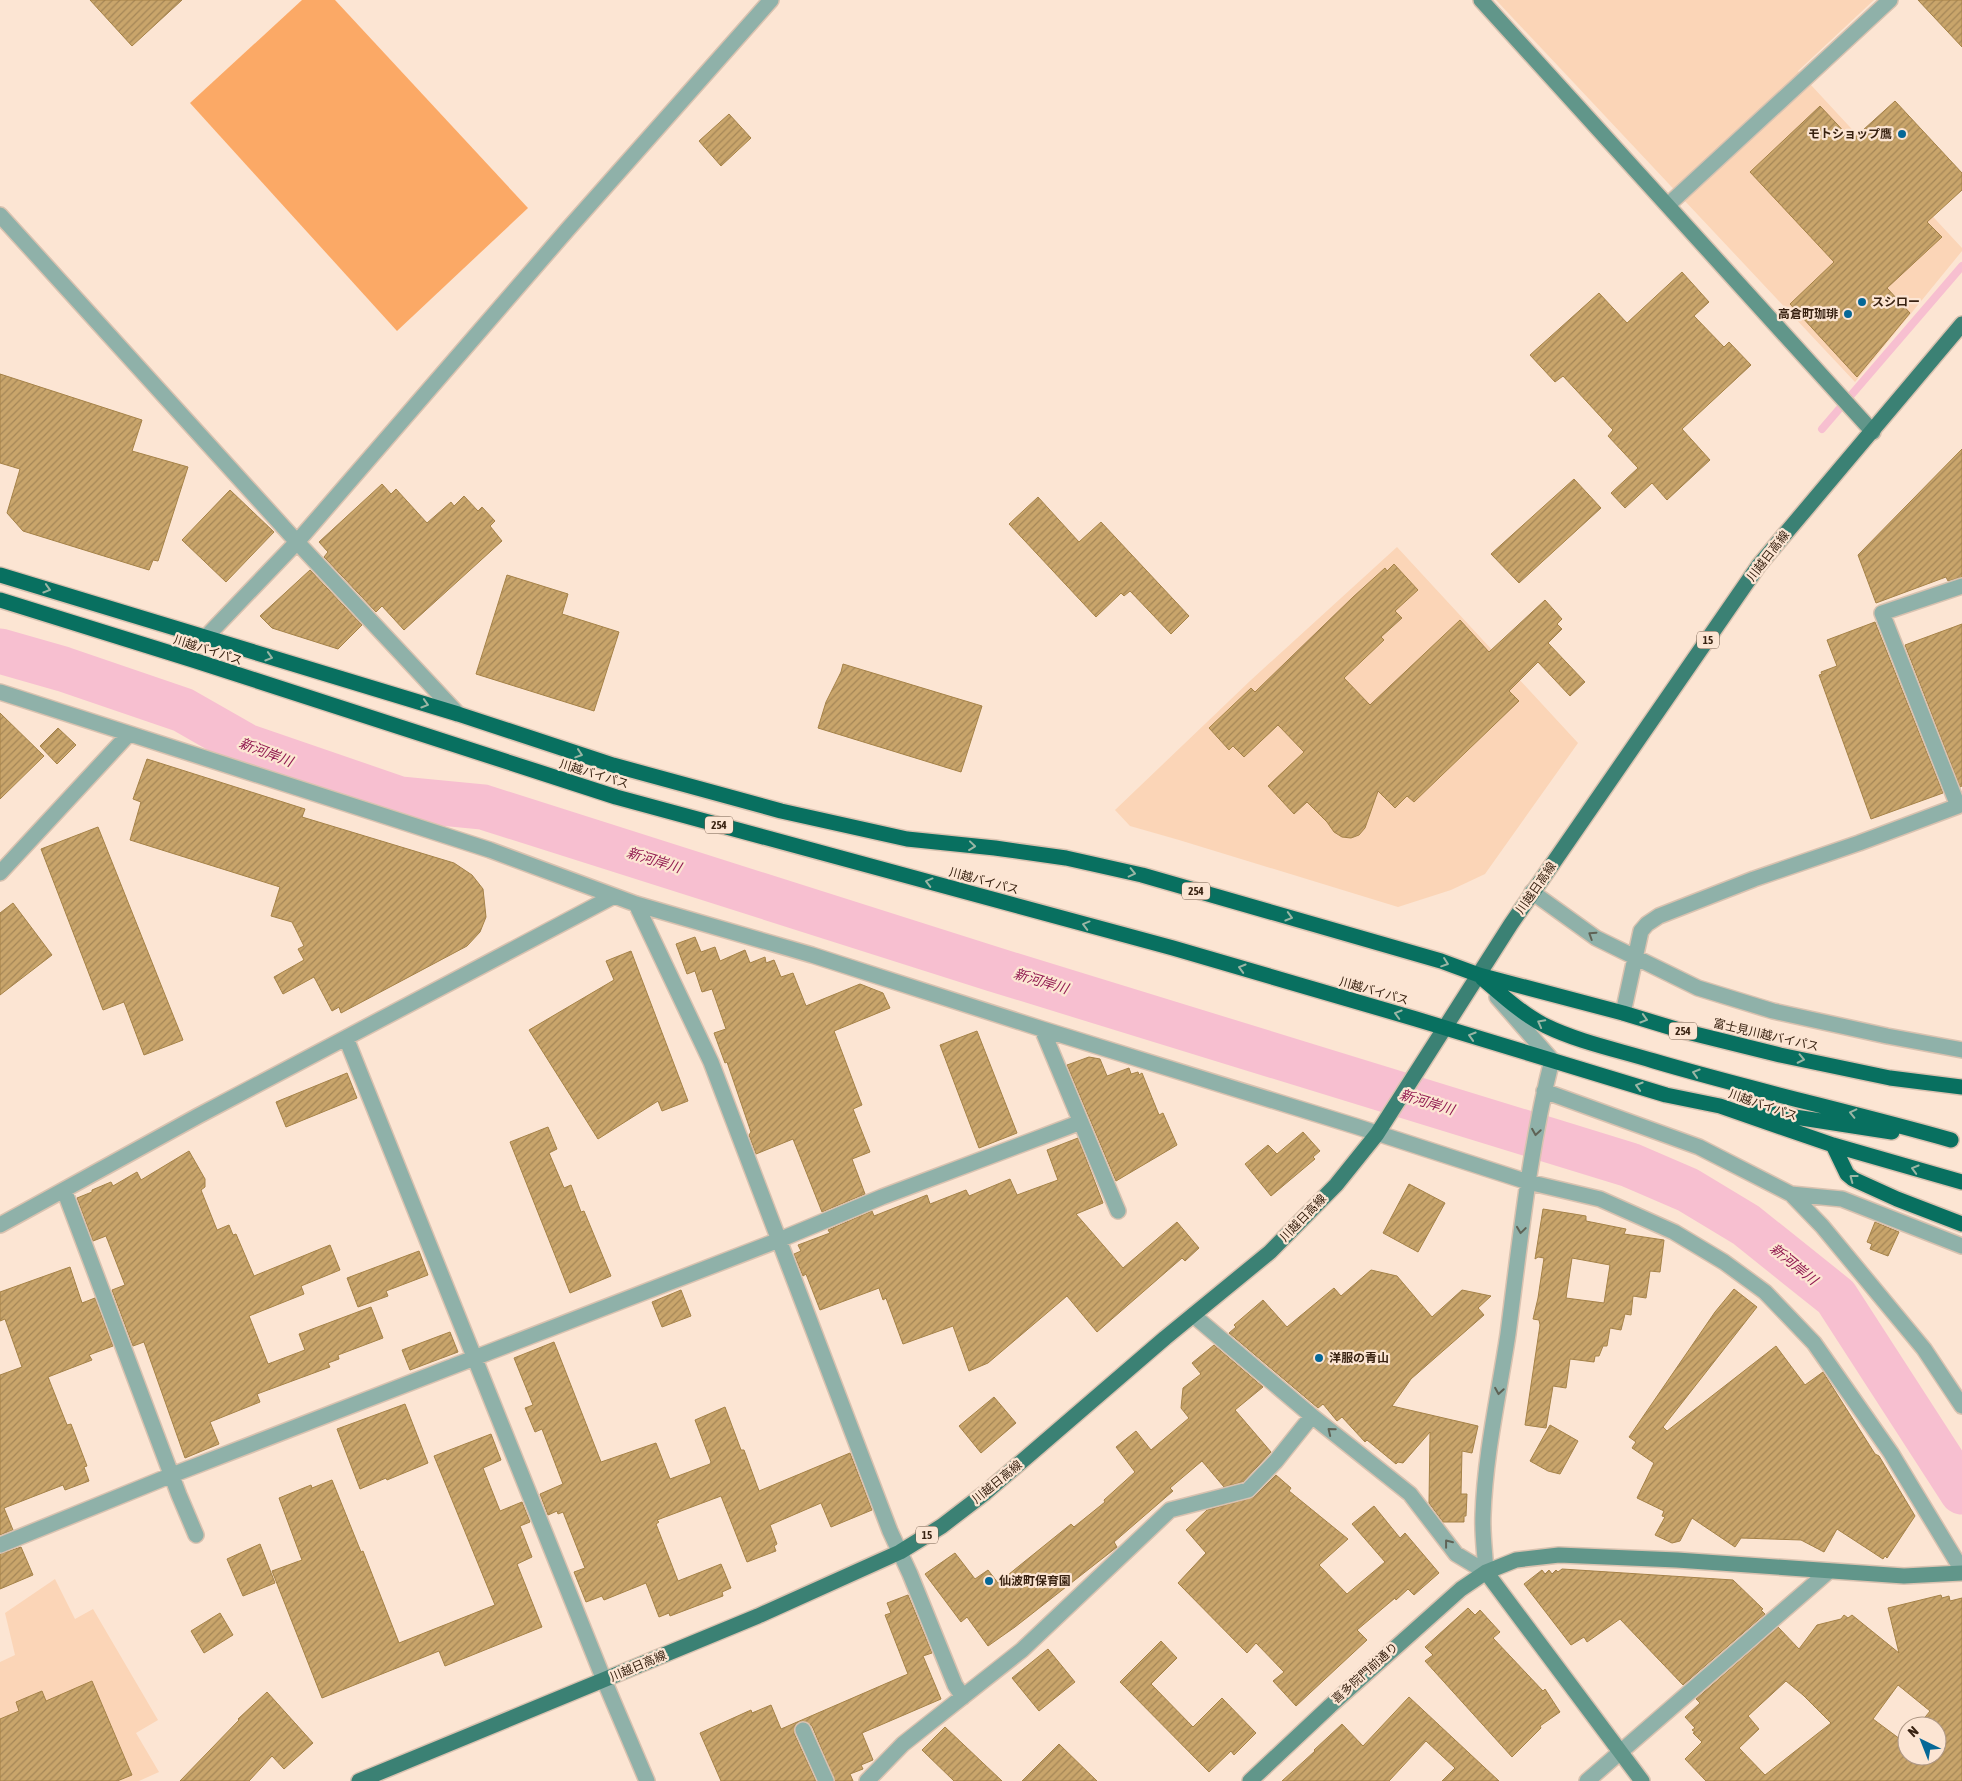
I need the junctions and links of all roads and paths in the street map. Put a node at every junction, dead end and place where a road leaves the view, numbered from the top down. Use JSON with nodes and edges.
{"nodes":[{"id":1,"x":771,"y":0,"type":"edge"},
{"id":2,"x":1481,"y":0,"type":"edge"},
{"id":3,"x":1890,"y":0,"type":"edge"},
{"id":4,"x":1668,"y":206,"type":"junction"},
{"id":5,"x":0,"y":215,"type":"edge"},
{"id":6,"x":1962,"y":324,"type":"edge"},
{"id":7,"x":1873,"y":432,"type":"junction"},
{"id":8,"x":297,"y":542,"type":"junction"},
{"id":9,"x":0,"y":575,"type":"edge"},
{"id":10,"x":1962,"y":586,"type":"edge"},
{"id":11,"x":0,"y":600,"type":"edge"},
{"id":12,"x":206,"y":638,"type":"junction"},
{"id":13,"x":0,"y":692,"type":"edge"},
{"id":14,"x":458,"y":714,"type":"junction"},
{"id":15,"x":128,"y":735,"type":"junction"},
{"id":16,"x":1960,"y":805,"type":"edge"},
{"id":17,"x":0,"y":873,"type":"edge"},
{"id":18,"x":1532,"y":892,"type":"junction"},
{"id":19,"x":614,"y":896,"type":"junction"},
{"id":20,"x":636,"y":904,"type":"junction"},
{"id":21,"x":1635,"y":959,"type":"junction"},
{"id":22,"x":1479,"y":975,"type":"junction"},
{"id":23,"x":1623,"y":1013,"type":"junction"},
{"id":24,"x":1445,"y":1028,"type":"junction"},
{"id":25,"x":1042,"y":1029,"type":"junction"},
{"id":26,"x":346,"y":1038,"type":"junction"},
{"id":27,"x":1962,"y":1050,"type":"edge"},
{"id":28,"x":1552,"y":1060,"type":"junction"},
{"id":29,"x":1890,"y":1078,"type":"junction"},
{"id":30,"x":1962,"y":1087,"type":"edge"},
{"id":31,"x":1962,"y":1096,"type":"edge"},
{"id":32,"x":1543,"y":1097,"type":"junction"},
{"id":33,"x":1720,"y":1106,"type":"junction"},
{"id":34,"x":1081,"y":1122,"type":"junction"},
{"id":35,"x":1376,"y":1134,"type":"junction"},
{"id":36,"x":1956,"y":1141,"type":"edge"},
{"id":37,"x":1833,"y":1145,"type":"junction"},
{"id":38,"x":1528,"y":1182,"type":"junction"},
{"id":39,"x":1962,"y":1182,"type":"edge"},
{"id":40,"x":64,"y":1190,"type":"junction"},
{"id":41,"x":1791,"y":1194,"type":"junction"},
{"id":42,"x":1118,"y":1211,"type":"dead end"},
{"id":43,"x":1962,"y":1224,"type":"edge"},
{"id":44,"x":0,"y":1225,"type":"edge"},
{"id":45,"x":779,"y":1240,"type":"junction"},
{"id":46,"x":1962,"y":1246,"type":"edge"},
{"id":47,"x":1193,"y":1315,"type":"junction"},
{"id":48,"x":475,"y":1358,"type":"junction"},
{"id":49,"x":1962,"y":1406,"type":"edge"},
{"id":50,"x":1312,"y":1416,"type":"junction"},
{"id":51,"x":172,"y":1475,"type":"junction"},
{"id":52,"x":196,"y":1535,"type":"dead end"},
{"id":53,"x":0,"y":1546,"type":"edge"},
{"id":54,"x":900,"y":1552,"type":"junction"},
{"id":55,"x":1830,"y":1571,"type":"junction"},
{"id":56,"x":1962,"y":1571,"type":"edge"},
{"id":57,"x":1486,"y":1572,"type":"junction"},
{"id":58,"x":604,"y":1680,"type":"junction"},
{"id":59,"x":963,"y":1697,"type":"junction"},
{"id":60,"x":803,"y":1730,"type":"dead end"},
{"id":61,"x":1620,"y":1751,"type":"junction"},
{"id":62,"x":359,"y":1781,"type":"edge"},
{"id":63,"x":647,"y":1781,"type":"edge"},
{"id":64,"x":826,"y":1781,"type":"edge"},
{"id":65,"x":867,"y":1781,"type":"edge"},
{"id":66,"x":1250,"y":1781,"type":"edge"},
{"id":67,"x":1587,"y":1781,"type":"edge"},
{"id":68,"x":1642,"y":1781,"type":"edge"}],
"edges":[{"from":1,"to":8,"type":"street"},
{"from":2,"to":4,"type":"street"},
{"from":3,"to":4,"type":"street"},
{"from":4,"to":7,"type":"street"},
{"from":5,"to":8,"type":"street"},
{"from":6,"to":7,"type":"main road","name":"川越日高線","number":"15"},
{"from":7,"to":18,"type":"main road","name":"川越日高線","number":"15"},
{"from":8,"to":12,"type":"street"},
{"from":8,"to":14,"type":"street"},
{"from":9,"to":12,"type":"highway","name":"川越バイパス","number":"254","one_way":true},
{"from":10,"to":16,"type":"street"},
{"from":24,"to":11,"type":"highway","name":"川越バイパス","number":"254","one_way":true},
{"from":12,"to":14,"type":"highway","name":"川越バイパス","number":"254","one_way":true},
{"from":13,"to":15,"type":"street"},
{"from":14,"to":22,"type":"highway","name":"川越バイパス","number":"254","one_way":true},
{"from":15,"to":17,"type":"street"},
{"from":15,"to":19,"type":"street"},
{"from":16,"to":21,"type":"street"},
{"from":21,"to":18,"type":"street","one_way":true},
{"from":18,"to":22,"type":"main road","name":"川越日高線","number":"15"},
{"from":19,"to":20,"type":"street"},
{"from":19,"to":26,"type":"street"},
{"from":20,"to":25,"type":"street"},
{"from":20,"to":45,"type":"street"},
{"from":21,"to":23,"type":"street"},
{"from":21,"to":27,"type":"street"},
{"from":22,"to":23,"type":"highway","name":"富士見川越バイパス","number":"254"},
{"from":22,"to":24,"type":"main road","name":"川越日高線","number":"15"},
{"from":22,"to":28,"type":"street"},
{"from":36,"to":22,"type":"highway","one_way":true},
{"from":23,"to":29,"type":"highway","name":"富士見川越バイパス","number":"254","one_way":true},
{"from":28,"to":24,"type":"highway","name":"川越バイパス","number":"254","one_way":true},
{"from":24,"to":35,"type":"main road","name":"川越日高線","number":"15"},
{"from":25,"to":34,"type":"street"},
{"from":25,"to":35,"type":"street"},
{"from":26,"to":40,"type":"street"},
{"from":26,"to":48,"type":"street"},
{"from":28,"to":32,"type":"street"},
{"from":33,"to":28,"type":"highway","name":"川越バイパス","number":"254","one_way":true},
{"from":29,"to":30,"type":"highway","name":"富士見川越バイパス","number":"254"},
{"from":29,"to":31,"type":"highway","number":"254"},
{"from":32,"to":38,"type":"street","one_way":true},
{"from":32,"to":41,"type":"street"},
{"from":33,"to":36,"type":"highway","number":"254"},
{"from":33,"to":37,"type":"highway","name":"川越バイパス","number":"254"},
{"from":34,"to":42,"type":"street"},
{"from":34,"to":45,"type":"street"},
{"from":35,"to":38,"type":"street"},
{"from":35,"to":47,"type":"main road","name":"川越日高線","number":"15"},
{"from":39,"to":37,"type":"highway","name":"川越バイパス","number":"254","one_way":true},
{"from":43,"to":37,"type":"highway","one_way":true},
{"from":38,"to":56,"type":"street"},
{"from":38,"to":57,"type":"street","one_way":true},
{"from":40,"to":44,"type":"street"},
{"from":40,"to":51,"type":"street"},
{"from":41,"to":46,"type":"street"},
{"from":41,"to":49,"type":"street"},
{"from":45,"to":48,"type":"street"},
{"from":45,"to":54,"type":"street"},
{"from":47,"to":50,"type":"street"},
{"from":47,"to":54,"type":"main road","name":"川越日高線","number":"15"},
{"from":48,"to":51,"type":"street"},
{"from":48,"to":58,"type":"street"},
{"from":57,"to":50,"type":"street","one_way":true},
{"from":50,"to":59,"type":"street"},
{"from":51,"to":52,"type":"street"},
{"from":51,"to":53,"type":"street"},
{"from":54,"to":58,"type":"main road","name":"川越日高線","number":"15"},
{"from":54,"to":59,"type":"street"},
{"from":55,"to":56,"type":"street","name":"喜多院門前通り"},
{"from":55,"to":57,"type":"street","name":"喜多院門前通り"},
{"from":55,"to":61,"type":"street"},
{"from":57,"to":61,"type":"street"},
{"from":57,"to":66,"type":"street","name":"喜多院門前通り"},
{"from":58,"to":62,"type":"main road","name":"川越日高線","number":"15"},
{"from":58,"to":63,"type":"street"},
{"from":59,"to":65,"type":"street"},
{"from":60,"to":64,"type":"street"},
{"from":61,"to":67,"type":"street"},
{"from":61,"to":68,"type":"street"}]}
